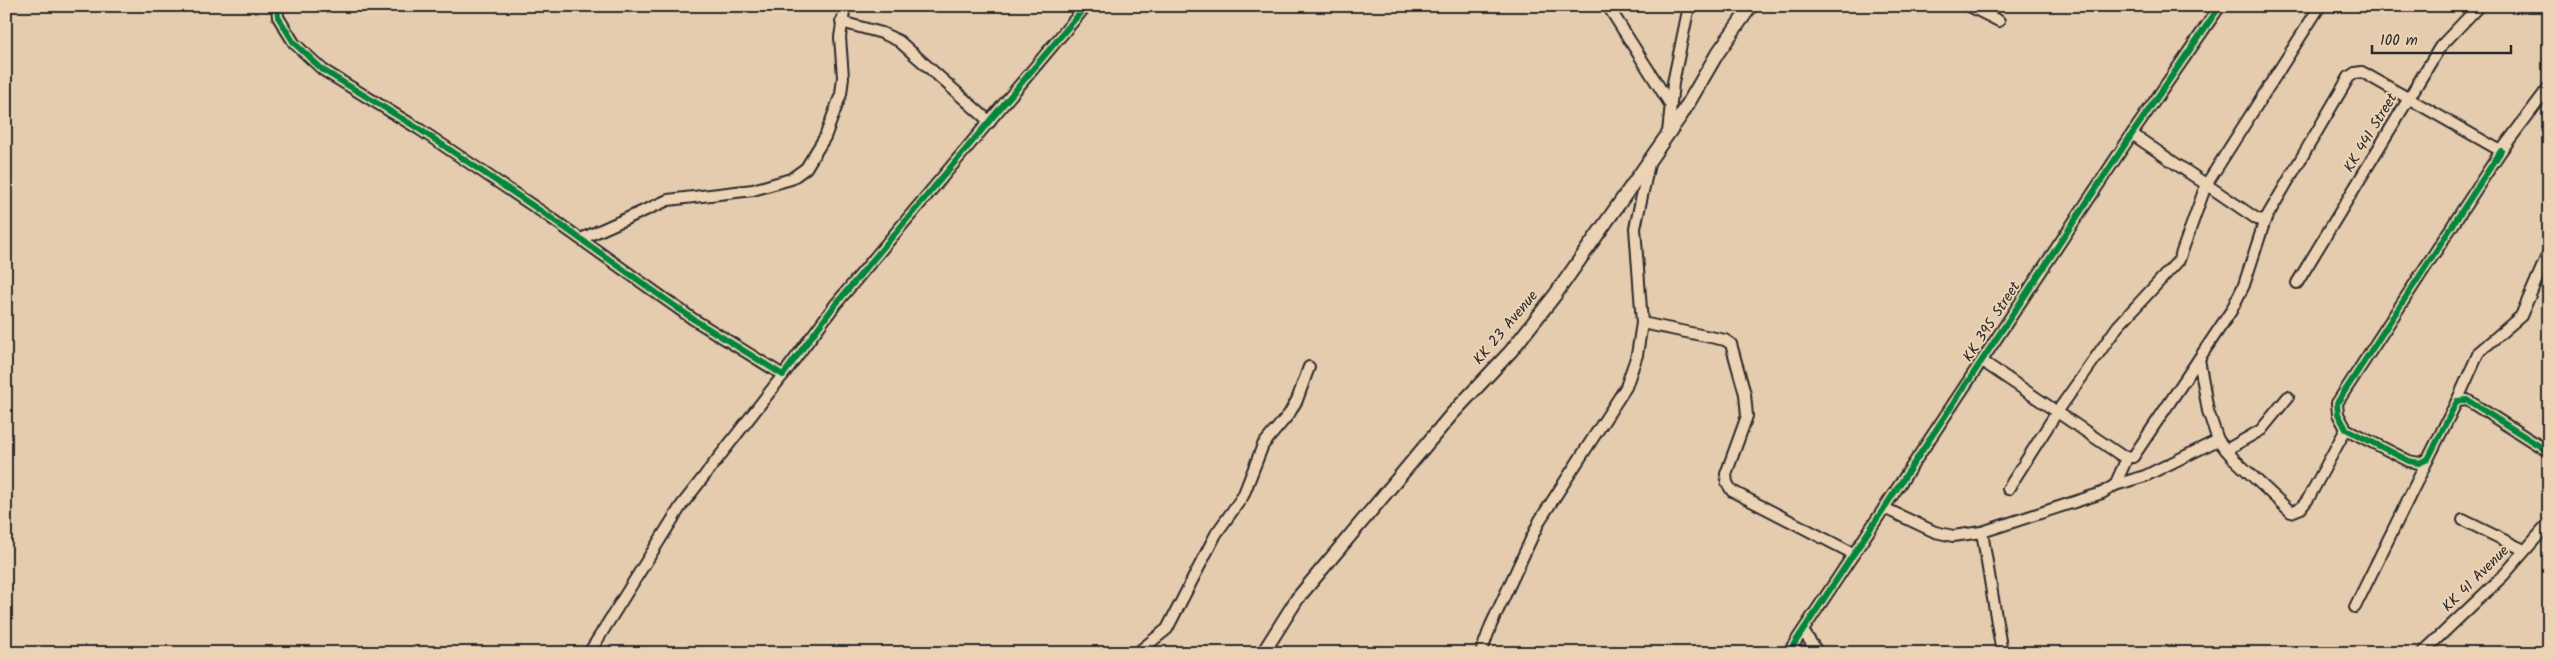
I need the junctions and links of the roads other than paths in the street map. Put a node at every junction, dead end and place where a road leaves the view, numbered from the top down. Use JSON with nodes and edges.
{"nodes":[{"id":1,"x":277,"y":6,"type":"edge"},
{"id":2,"x":845,"y":6,"type":"edge"},
{"id":3,"x":1086,"y":6,"type":"edge"},
{"id":4,"x":1608,"y":6,"type":"edge"},
{"id":5,"x":1689,"y":6,"type":"edge"},
{"id":6,"x":1751,"y":6,"type":"edge"},
{"id":7,"x":1969,"y":6,"type":"edge"},
{"id":8,"x":2220,"y":6,"type":"edge"},
{"id":9,"x":2320,"y":6,"type":"edge"},
{"id":10,"x":2479,"y":6,"type":"edge"},
{"id":11,"x":1999,"y":21,"type":"dead end"},
{"id":12,"x":841,"y":22,"type":"junction"},
{"id":13,"x":2549,"y":87,"type":"edge"},
{"id":14,"x":2409,"y":98,"type":"junction"},
{"id":15,"x":1670,"y":104,"type":"junction"},
{"id":16,"x":990,"y":122,"type":"junction"},
{"id":17,"x":1668,"y":134,"type":"junction"},
{"id":18,"x":2132,"y":134,"type":"junction"},
{"id":19,"x":2501,"y":151,"type":"junction"},
{"id":20,"x":1649,"y":162,"type":"junction"},
{"id":21,"x":2206,"y":185,"type":"junction"},
{"id":22,"x":2265,"y":220,"type":"junction"},
{"id":23,"x":581,"y":239,"type":"junction"},
{"id":24,"x":2549,"y":251,"type":"edge"},
{"id":25,"x":2297,"y":283,"type":"dead end"},
{"id":26,"x":1642,"y":323,"type":"junction"},
{"id":27,"x":2199,"y":359,"type":"junction"},
{"id":28,"x":1982,"y":361,"type":"junction"},
{"id":29,"x":1309,"y":367,"type":"dead end"},
{"id":30,"x":783,"y":375,"type":"junction"},
{"id":31,"x":2288,"y":397,"type":"dead end"},
{"id":32,"x":2457,"y":401,"type":"junction"},
{"id":33,"x":2057,"y":412,"type":"junction"},
{"id":34,"x":2346,"y":429,"type":"junction"},
{"id":35,"x":2218,"y":440,"type":"junction"},
{"id":36,"x":2226,"y":450,"type":"junction"},
{"id":37,"x":2549,"y":452,"type":"edge"},
{"id":38,"x":2127,"y":458,"type":"junction"},
{"id":39,"x":2428,"y":459,"type":"junction"},
{"id":40,"x":2115,"y":485,"type":"junction"},
{"id":41,"x":2008,"y":489,"type":"dead end"},
{"id":42,"x":1884,"y":508,"type":"junction"},
{"id":43,"x":2463,"y":520,"type":"dead end"},
{"id":44,"x":2549,"y":524,"type":"edge"},
{"id":45,"x":1982,"y":532,"type":"junction"},
{"id":46,"x":2524,"y":550,"type":"junction"},
{"id":47,"x":1854,"y":554,"type":"junction"},
{"id":48,"x":2355,"y":607,"type":"dead end"},
{"id":49,"x":1803,"y":631,"type":"junction"},
{"id":50,"x":1144,"y":651,"type":"edge"},
{"id":51,"x":589,"y":653,"type":"edge"},
{"id":52,"x":1263,"y":653,"type":"edge"},
{"id":53,"x":1481,"y":653,"type":"edge"},
{"id":54,"x":1788,"y":653,"type":"edge"},
{"id":55,"x":1818,"y":653,"type":"edge"},
{"id":56,"x":2002,"y":653,"type":"edge"},
{"id":57,"x":2422,"y":653,"type":"edge"}],
"edges":[{"from":1,"to":23,"type":"street"},
{"from":2,"to":12,"type":"street"},
{"from":3,"to":16,"type":"street"},
{"from":4,"to":15,"type":"street"},
{"from":5,"to":15,"type":"street"},
{"from":6,"to":17,"type":"main road","name":"KK 23 Avenue"},
{"from":7,"to":11,"type":"street"},
{"from":8,"to":18,"type":"street","name":"KK 395 Street"},
{"from":9,"to":21,"type":"street"},
{"from":10,"to":14,"type":"street","name":"KK 441 Street"},
{"from":12,"to":16,"type":"street"},
{"from":12,"to":23,"type":"street"},
{"from":13,"to":19,"type":"street"},
{"from":14,"to":19,"type":"street"},
{"from":14,"to":22,"type":"street"},
{"from":14,"to":25,"type":"street","name":"KK 441 Street"},
{"from":15,"to":17,"type":"street"},
{"from":16,"to":30,"type":"street"},
{"from":17,"to":20,"type":"main road","name":"KK 23 Avenue"},
{"from":18,"to":21,"type":"street"},
{"from":18,"to":28,"type":"street","name":"KK 395 Street"},
{"from":19,"to":34,"type":"street"},
{"from":20,"to":26,"type":"street"},
{"from":20,"to":52,"type":"main road","name":"KK 23 Avenue"},
{"from":21,"to":22,"type":"street"},
{"from":21,"to":33,"type":"street"},
{"from":22,"to":27,"type":"street"},
{"from":23,"to":30,"type":"street"},
{"from":24,"to":32,"type":"street"},
{"from":26,"to":47,"type":"street"},
{"from":26,"to":53,"type":"street"},
{"from":27,"to":35,"type":"street"},
{"from":27,"to":38,"type":"street"},
{"from":28,"to":33,"type":"street"},
{"from":28,"to":42,"type":"street","name":"KK 395 Street"},
{"from":29,"to":50,"type":"street"},
{"from":30,"to":51,"type":"street"},
{"from":31,"to":36,"type":"street"},
{"from":32,"to":37,"type":"street"},
{"from":32,"to":39,"type":"street"},
{"from":33,"to":38,"type":"street"},
{"from":33,"to":41,"type":"street"},
{"from":34,"to":36,"type":"street"},
{"from":34,"to":39,"type":"street"},
{"from":35,"to":36,"type":"street"},
{"from":35,"to":40,"type":"street"},
{"from":38,"to":40,"type":"street"},
{"from":39,"to":48,"type":"street"},
{"from":40,"to":45,"type":"street"},
{"from":42,"to":45,"type":"street"},
{"from":42,"to":47,"type":"street","name":"KK 395 Street"},
{"from":43,"to":46,"type":"street"},
{"from":44,"to":46,"type":"street","name":"KK 41 Avenue"},
{"from":45,"to":56,"type":"street"},
{"from":46,"to":57,"type":"street","name":"KK 41 Avenue"},
{"from":47,"to":49,"type":"street","name":"KK 395 Street"},
{"from":49,"to":54,"type":"street","name":"KK 395 Street"},
{"from":49,"to":55,"type":"street"}]}
